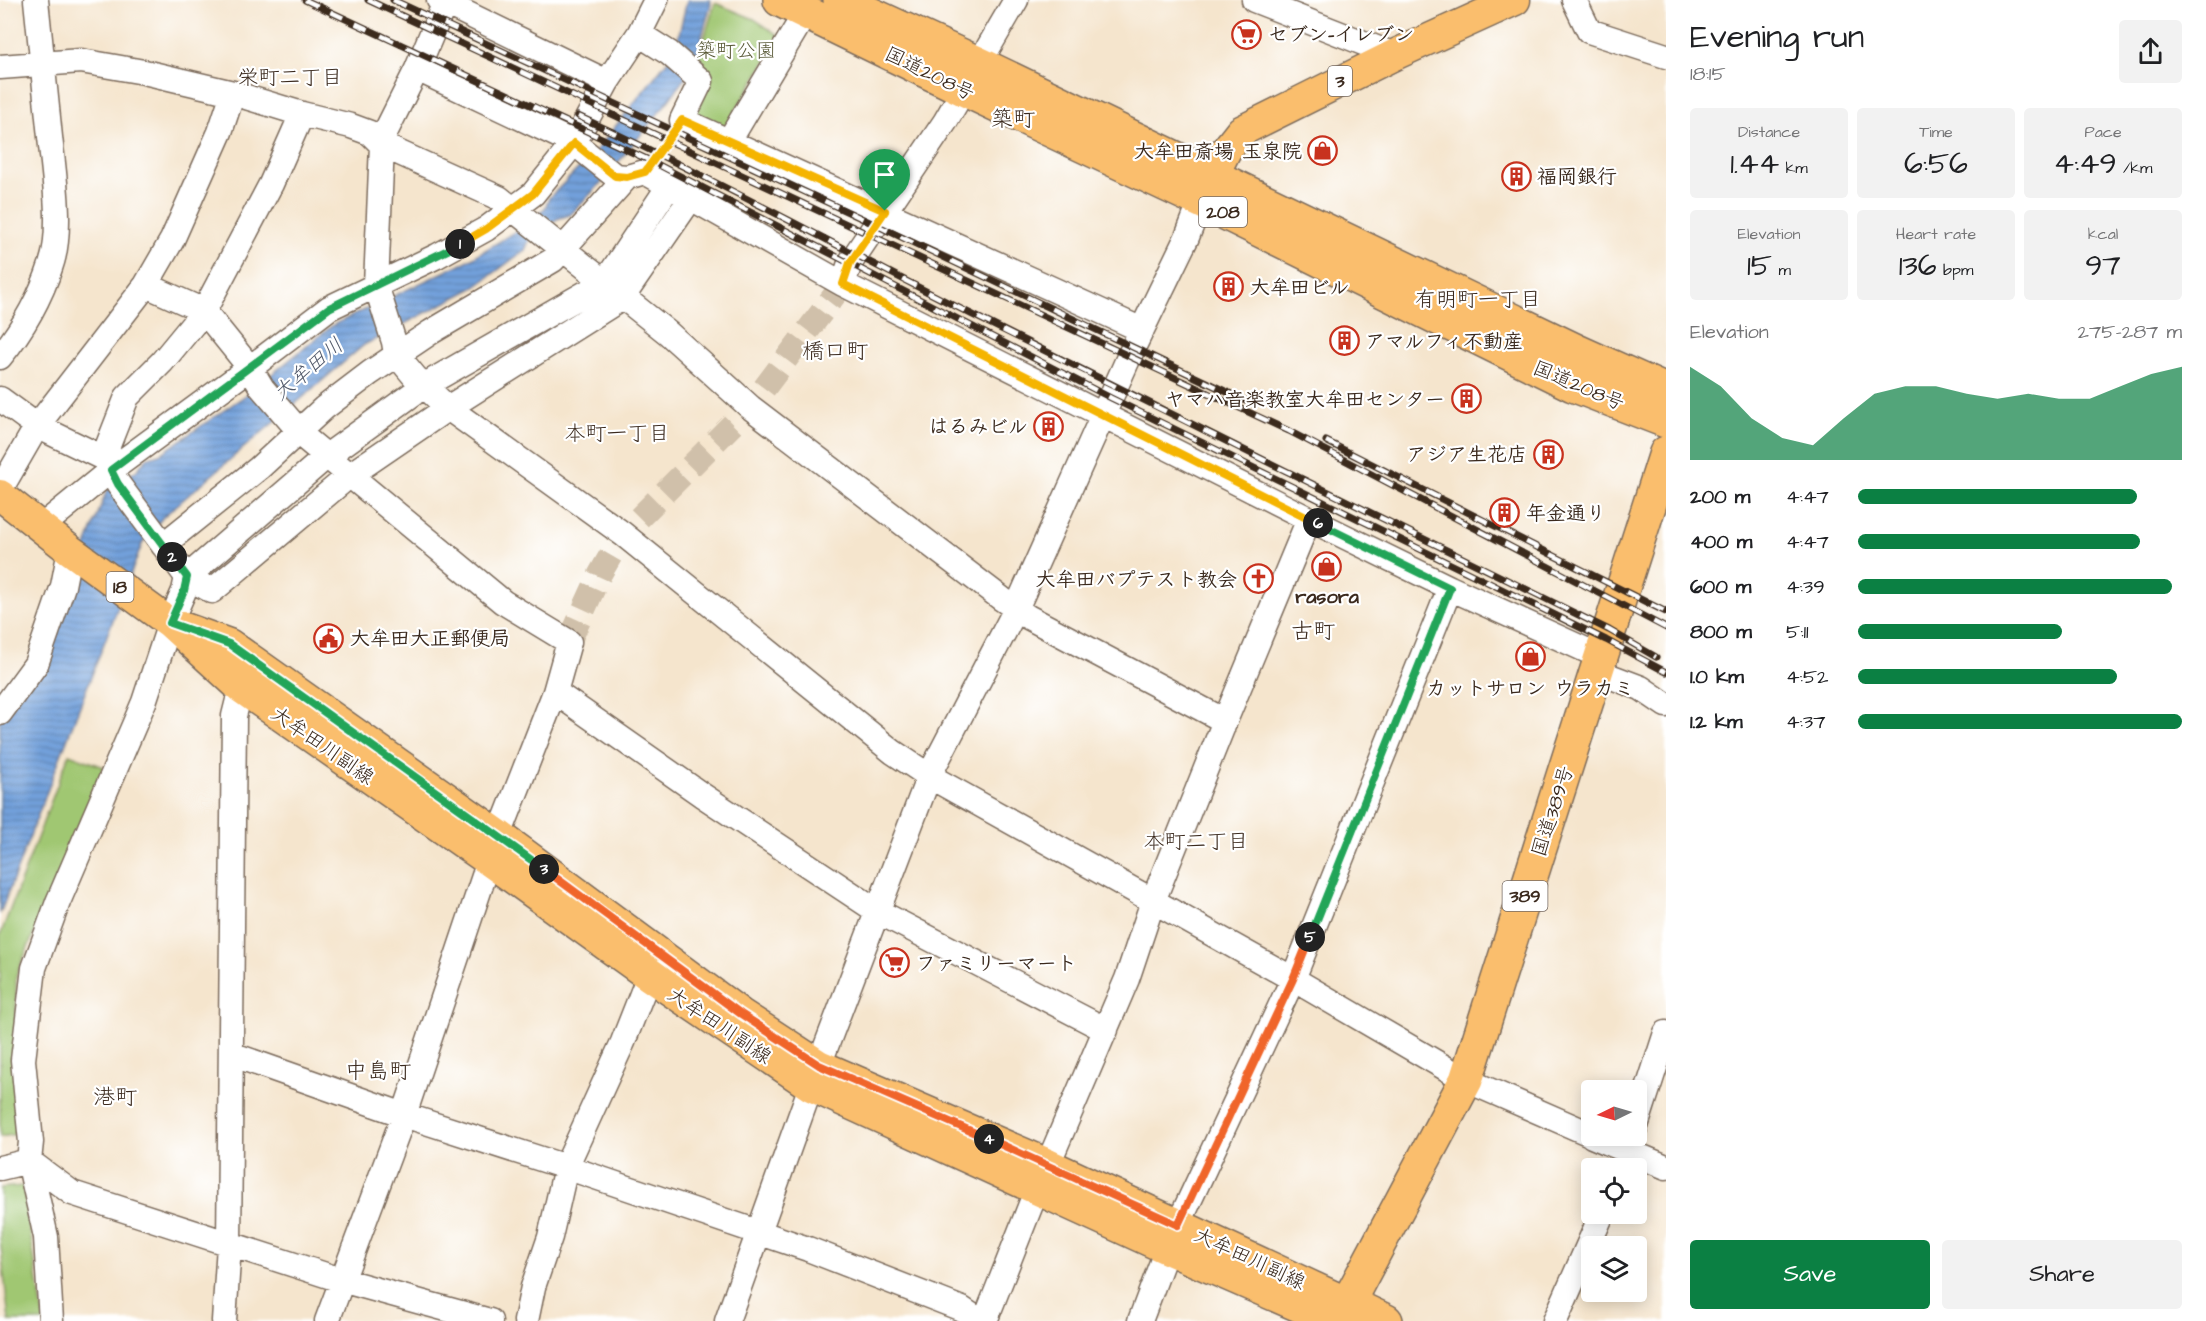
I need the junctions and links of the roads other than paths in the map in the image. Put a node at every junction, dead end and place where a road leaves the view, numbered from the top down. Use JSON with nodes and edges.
{"nodes":[{"id":1,"x":36,"y":0,"type":"edge"},
{"id":2,"x":656,"y":0,"type":"edge"},
{"id":3,"x":840,"y":0,"type":"edge"},
{"id":4,"x":1016,"y":0,"type":"edge"},
{"id":5,"x":1254,"y":0,"type":"edge"},
{"id":6,"x":1515,"y":0,"type":"edge"},
{"id":7,"x":1574,"y":0,"type":"edge"},
{"id":8,"x":443,"y":1,"type":"edge"},
{"id":9,"x":793,"y":6,"type":"edge"},
{"id":10,"x":639,"y":34,"type":"junction"},
{"id":11,"x":1394,"y":55,"type":"junction"},
{"id":12,"x":1666,"y":56,"type":"edge"},
{"id":13,"x":43,"y":65,"type":"junction"},
{"id":14,"x":0,"y":67,"type":"edge"},
{"id":15,"x":417,"y":69,"type":"junction"},
{"id":16,"x":971,"y":77,"type":"junction"},
{"id":17,"x":607,"y":81,"type":"junction"},
{"id":18,"x":233,"y":93,"type":"junction"},
{"id":19,"x":302,"y":114,"type":"junction"},
{"id":20,"x":729,"y":141,"type":"junction"},
{"id":21,"x":382,"y":146,"type":"junction"},
{"id":22,"x":575,"y":146,"type":"junction"},
{"id":23,"x":629,"y":175,"type":"junction"},
{"id":24,"x":669,"y":186,"type":"junction"},
{"id":25,"x":1206,"y":188,"type":"junction"},
{"id":26,"x":691,"y":198,"type":"junction"},
{"id":27,"x":885,"y":211,"type":"junction"},
{"id":28,"x":520,"y":216,"type":"junction"},
{"id":29,"x":560,"y":247,"type":"junction"},
{"id":30,"x":843,"y":284,"type":"junction"},
{"id":31,"x":146,"y":285,"type":"junction"},
{"id":32,"x":614,"y":290,"type":"junction"},
{"id":33,"x":378,"y":292,"type":"junction"},
{"id":34,"x":204,"y":311,"type":"junction"},
{"id":35,"x":1142,"y":330,"type":"junction"},
{"id":36,"x":395,"y":348,"type":"junction"},
{"id":37,"x":0,"y":357,"type":"edge"},
{"id":38,"x":256,"y":378,"type":"junction"},
{"id":39,"x":424,"y":385,"type":"junction"},
{"id":40,"x":1666,"y":391,"type":"edge"},
{"id":41,"x":0,"y":399,"type":"edge"},
{"id":42,"x":448,"y":408,"type":"junction"},
{"id":43,"x":1102,"y":415,"type":"junction"},
{"id":44,"x":1666,"y":421,"type":"edge"},
{"id":45,"x":37,"y":426,"type":"junction"},
{"id":46,"x":295,"y":427,"type":"junction"},
{"id":47,"x":1666,"y":453,"type":"edge"},
{"id":48,"x":327,"y":456,"type":"junction"},
{"id":49,"x":111,"y":471,"type":"junction"},
{"id":50,"x":350,"y":475,"type":"junction"},
{"id":51,"x":0,"y":489,"type":"edge"},
{"id":52,"x":0,"y":495,"type":"edge"},
{"id":53,"x":1309,"y":519,"type":"junction"},
{"id":54,"x":41,"y":527,"type":"junction"},
{"id":55,"x":163,"y":545,"type":"junction"},
{"id":56,"x":70,"y":550,"type":"junction"},
{"id":57,"x":187,"y":577,"type":"junction"},
{"id":58,"x":1450,"y":588,"type":"junction"},
{"id":59,"x":1016,"y":609,"type":"junction"},
{"id":60,"x":170,"y":623,"type":"junction"},
{"id":61,"x":1599,"y":664,"type":"junction"},
{"id":62,"x":241,"y":688,"type":"junction"},
{"id":63,"x":555,"y":692,"type":"junction"},
{"id":64,"x":1666,"y":705,"type":"edge"},
{"id":65,"x":0,"y":713,"type":"edge"},
{"id":66,"x":1224,"y":722,"type":"junction"},
{"id":67,"x":929,"y":776,"type":"junction"},
{"id":68,"x":494,"y":848,"type":"junction"},
{"id":69,"x":1153,"y":901,"type":"junction"},
{"id":70,"x":877,"y":911,"type":"junction"},
{"id":71,"x":649,"y":976,"type":"junction"},
{"id":72,"x":1293,"y":979,"type":"junction"},
{"id":73,"x":1106,"y":1030,"type":"junction"},
{"id":74,"x":1666,"y":1033,"type":"edge"},
{"id":75,"x":231,"y":1054,"type":"junction"},
{"id":76,"x":815,"y":1076,"type":"junction"},
{"id":77,"x":1466,"y":1080,"type":"junction"},
{"id":78,"x":1647,"y":1092,"type":"edge"},
{"id":79,"x":404,"y":1115,"type":"junction"},
{"id":80,"x":1581,"y":1130,"type":"edge"},
{"id":81,"x":1628,"y":1152,"type":"edge"},
{"id":82,"x":29,"y":1161,"type":"junction"},
{"id":83,"x":0,"y":1167,"type":"edge"},
{"id":84,"x":566,"y":1167,"type":"junction"},
{"id":85,"x":1666,"y":1167,"type":"edge"},
{"id":86,"x":1043,"y":1177,"type":"junction"},
{"id":87,"x":1598,"y":1224,"type":"edge"},
{"id":88,"x":757,"y":1233,"type":"junction"},
{"id":89,"x":1172,"y":1237,"type":"junction"},
{"id":90,"x":229,"y":1245,"type":"junction"},
{"id":91,"x":341,"y":1280,"type":"junction"},
{"id":92,"x":1340,"y":1315,"type":"edge"},
{"id":93,"x":51,"y":1321,"type":"edge"},
{"id":94,"x":224,"y":1321,"type":"edge"},
{"id":95,"x":327,"y":1321,"type":"edge"},
{"id":96,"x":490,"y":1321,"type":"edge"},
{"id":97,"x":526,"y":1321,"type":"edge"},
{"id":98,"x":726,"y":1321,"type":"edge"},
{"id":99,"x":980,"y":1321,"type":"edge"},
{"id":100,"x":985,"y":1321,"type":"edge"},
{"id":101,"x":1140,"y":1321,"type":"edge"},
{"id":102,"x":1386,"y":1321,"type":"edge"},
{"id":103,"x":1555,"y":1321,"type":"edge"}],
"edges":[{"from":1,"to":13,"type":"street"},
{"from":2,"to":10,"type":"street"},
{"from":3,"to":16,"type":"highway","name":"国道208号","number":"208"},
{"from":4,"to":16,"type":"street"},
{"from":5,"to":11,"type":"street"},
{"from":6,"to":11,"type":"main road","number":"3"},
{"from":7,"to":12,"type":"street"},
{"from":8,"to":15,"type":"street"},
{"from":8,"to":17,"type":"street"},
{"from":9,"to":16,"type":"highway","name":"国道208号","number":"208"},
{"from":9,"to":20,"type":"street"},
{"from":10,"to":17,"type":"street"},
{"from":10,"to":20,"type":"street"},
{"from":11,"to":25,"type":"main road","number":"3"},
{"from":13,"to":14,"type":"street"},
{"from":13,"to":18,"type":"street"},
{"from":13,"to":37,"type":"street"},
{"from":15,"to":21,"type":"street"},
{"from":15,"to":22,"type":"street"},
{"from":16,"to":25,"type":"highway","name":"国道208号","number":"208"},
{"from":16,"to":27,"type":"street"},
{"from":17,"to":22,"type":"street"},
{"from":18,"to":19,"type":"street"},
{"from":18,"to":31,"type":"street"},
{"from":19,"to":21,"type":"street"},
{"from":19,"to":34,"type":"street"},
{"from":20,"to":27,"type":"street"},
{"from":21,"to":28,"type":"street"},
{"from":21,"to":33,"type":"street"},
{"from":22,"to":23,"type":"street"},
{"from":22,"to":28,"type":"street"},
{"from":23,"to":24,"type":"street"},
{"from":23,"to":29,"type":"street"},
{"from":24,"to":26,"type":"street"},
{"from":24,"to":32,"type":"street"},
{"from":25,"to":35,"type":"street"},
{"from":25,"to":40,"type":"highway","name":"国道208号","number":"208"},
{"from":25,"to":44,"type":"highway","name":"国道208号","number":"208"},
{"from":26,"to":30,"type":"street"},
{"from":26,"to":32,"type":"street"},
{"from":27,"to":30,"type":"street"},
{"from":27,"to":35,"type":"street"},
{"from":28,"to":29,"type":"street"},
{"from":28,"to":33,"type":"street"},
{"from":29,"to":32,"type":"street"},
{"from":29,"to":36,"type":"street"},
{"from":30,"to":43,"type":"street"},
{"from":31,"to":34,"type":"street"},
{"from":31,"to":45,"type":"street"},
{"from":32,"to":39,"type":"street"},
{"from":32,"to":42,"type":"street"},
{"from":32,"to":59,"type":"street"},
{"from":33,"to":36,"type":"street"},
{"from":33,"to":38,"type":"street"},
{"from":34,"to":38,"type":"street"},
{"from":34,"to":49,"type":"street"},
{"from":35,"to":43,"type":"street"},
{"from":36,"to":39,"type":"street"},
{"from":36,"to":46,"type":"street"},
{"from":38,"to":46,"type":"street"},
{"from":38,"to":49,"type":"street"},
{"from":39,"to":42,"type":"street"},
{"from":39,"to":48,"type":"street"},
{"from":41,"to":45,"type":"street"},
{"from":42,"to":50,"type":"street"},
{"from":42,"to":67,"type":"street"},
{"from":43,"to":53,"type":"street"},
{"from":43,"to":59,"type":"street"},
{"from":45,"to":49,"type":"street"},
{"from":45,"to":51,"type":"street"},
{"from":46,"to":48,"type":"street"},
{"from":46,"to":55,"type":"street"},
{"from":47,"to":61,"type":"highway","name":"国道389号","number":"389"},
{"from":48,"to":50,"type":"street"},
{"from":48,"to":57,"type":"street"},
{"from":49,"to":54,"type":"street"},
{"from":49,"to":55,"type":"street"},
{"from":50,"to":57,"type":"street"},
{"from":50,"to":63,"type":"street"},
{"from":52,"to":54,"type":"main road","name":"大牟田川副線","number":"18"},
{"from":53,"to":58,"type":"street"},
{"from":53,"to":66,"type":"street"},
{"from":54,"to":56,"type":"main road","name":"大牟田川副線","number":"18"},
{"from":55,"to":57,"type":"street"},
{"from":56,"to":60,"type":"main road","name":"大牟田川副線","number":"18"},
{"from":56,"to":65,"type":"street"},
{"from":57,"to":60,"type":"street"},
{"from":58,"to":61,"type":"street"},
{"from":58,"to":72,"type":"street"},
{"from":59,"to":66,"type":"street"},
{"from":59,"to":67,"type":"street"},
{"from":60,"to":62,"type":"main road","name":"大牟田川副線","number":"18"},
{"from":60,"to":68,"type":"main road","name":"大牟田川副線","number":"18"},
{"from":60,"to":82,"type":"street"},
{"from":61,"to":64,"type":"street"},
{"from":61,"to":77,"type":"highway","name":"国道389号","number":"389"},
{"from":62,"to":68,"type":"main road","name":"大牟田川副線","number":"18"},
{"from":62,"to":75,"type":"street"},
{"from":63,"to":68,"type":"street"},
{"from":63,"to":70,"type":"street"},
{"from":66,"to":69,"type":"street"},
{"from":67,"to":69,"type":"street"},
{"from":67,"to":70,"type":"street"},
{"from":68,"to":71,"type":"main road","name":"大牟田川副線","number":"18"},
{"from":68,"to":76,"type":"main road","name":"大牟田川副線","number":"18"},
{"from":68,"to":79,"type":"street"},
{"from":69,"to":72,"type":"street"},
{"from":69,"to":73,"type":"street"},
{"from":70,"to":73,"type":"street"},
{"from":70,"to":76,"type":"street"},
{"from":71,"to":76,"type":"main road","name":"大牟田川副線","number":"18"},
{"from":71,"to":84,"type":"street"},
{"from":72,"to":77,"type":"street"},
{"from":72,"to":89,"type":"street"},
{"from":73,"to":86,"type":"street"},
{"from":74,"to":78,"type":"street"},
{"from":75,"to":79,"type":"street"},
{"from":75,"to":90,"type":"street"},
{"from":76,"to":86,"type":"main road","name":"大牟田川副線","number":"18"},
{"from":76,"to":88,"type":"street"},
{"from":77,"to":80,"type":"street"},
{"from":77,"to":92,"type":"highway","name":"国道389号","number":"389"},
{"from":79,"to":84,"type":"street"},
{"from":79,"to":91,"type":"street"},
{"from":81,"to":85,"type":"street"},
{"from":82,"to":83,"type":"street"},
{"from":82,"to":90,"type":"street"},
{"from":82,"to":93,"type":"street"},
{"from":84,"to":88,"type":"street"},
{"from":84,"to":97,"type":"street"},
{"from":86,"to":89,"type":"main road","name":"大牟田川副線","number":"18"},
{"from":86,"to":100,"type":"street"},
{"from":87,"to":103,"type":"street"},
{"from":88,"to":98,"type":"street"},
{"from":88,"to":99,"type":"street"},
{"from":89,"to":92,"type":"main road","name":"大牟田川副線","number":"18"},
{"from":89,"to":101,"type":"street"},
{"from":90,"to":91,"type":"street"},
{"from":90,"to":94,"type":"street"},
{"from":91,"to":95,"type":"street"},
{"from":91,"to":96,"type":"street"},
{"from":92,"to":102,"type":"highway"}]}
